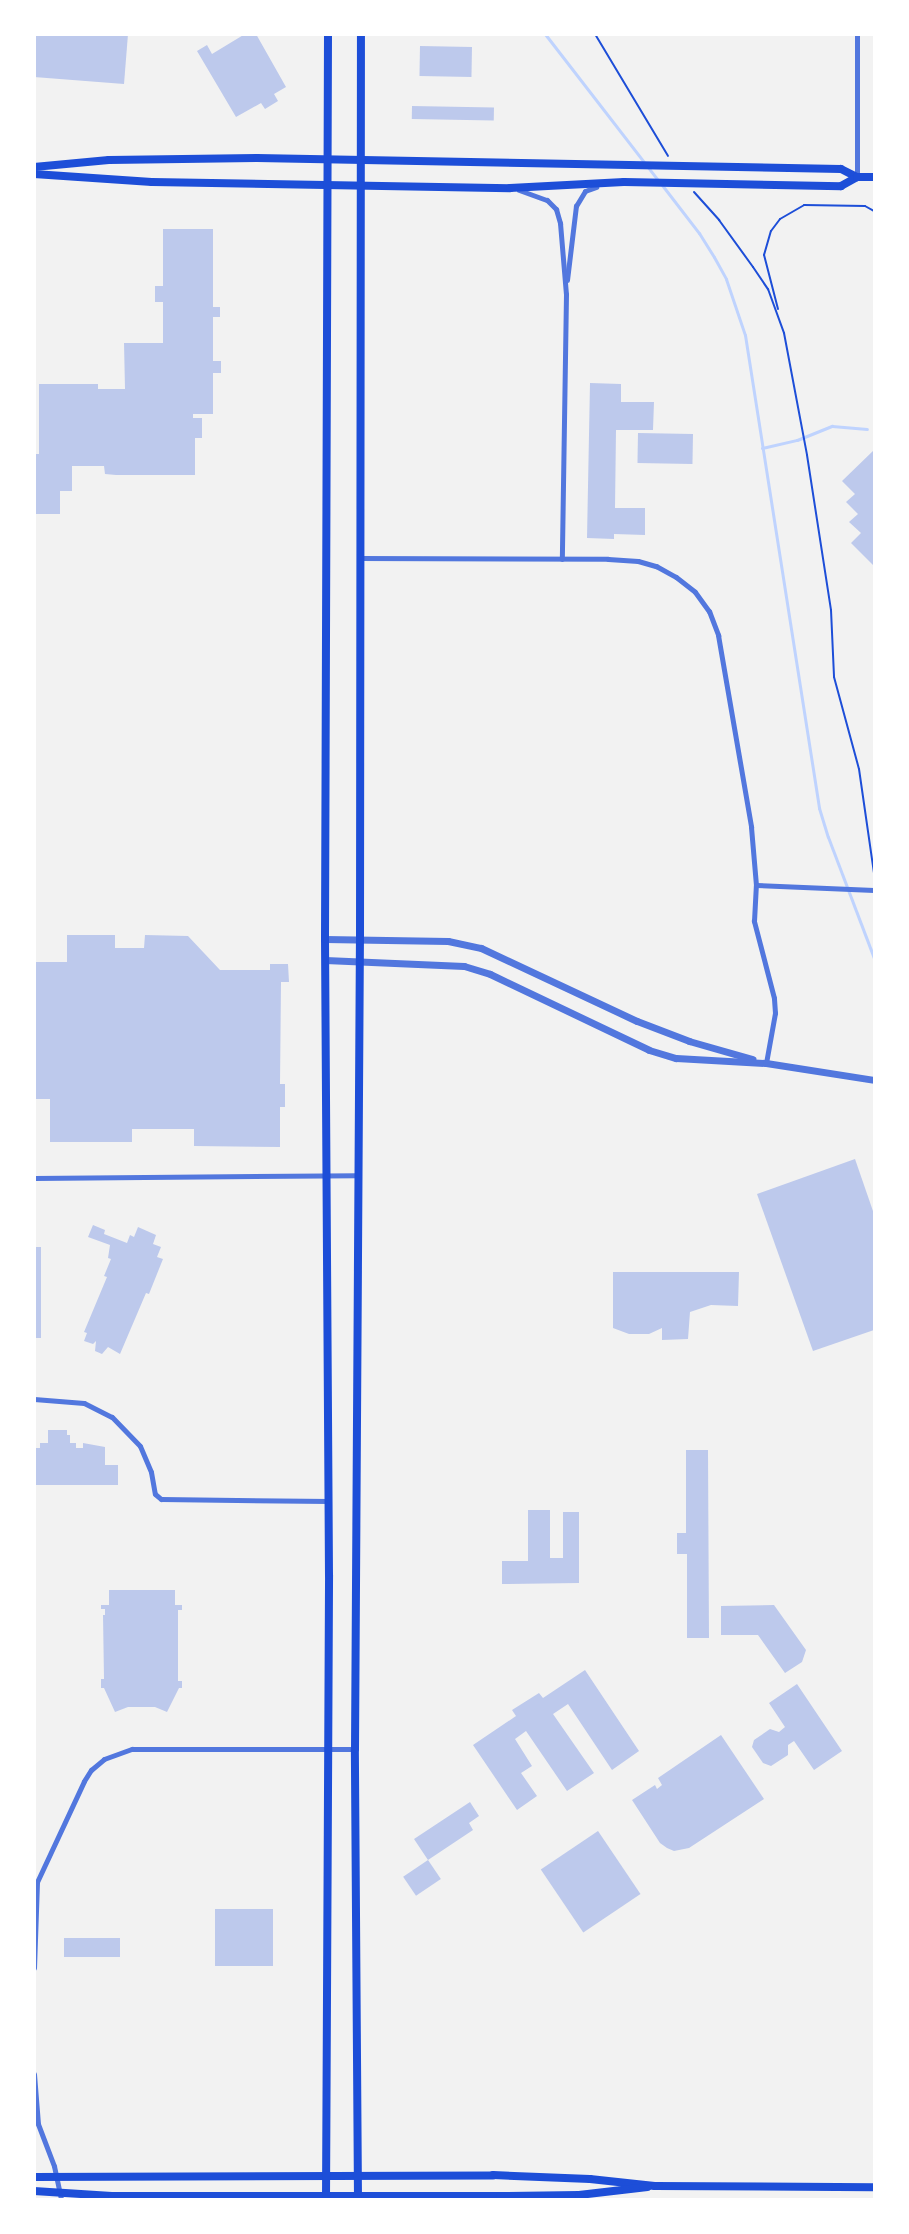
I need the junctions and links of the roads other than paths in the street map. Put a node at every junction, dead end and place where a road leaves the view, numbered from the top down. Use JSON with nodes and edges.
{"nodes":[{"id":1,"x":327,"y":34,"type":"edge"},
{"id":2,"x":361,"y":34,"type":"edge"},
{"id":3,"x":857,"y":34,"type":"edge"},
{"id":4,"x":326,"y":159,"type":"junction"},
{"id":5,"x":360,"y":160,"type":"junction"},
{"id":6,"x":34,"y":167,"type":"edge"},
{"id":7,"x":34,"y":174,"type":"edge"},
{"id":8,"x":857,"y":177,"type":"junction"},
{"id":9,"x":874,"y":177,"type":"edge"},
{"id":10,"x":624,"y":182,"type":"junction"},
{"id":11,"x":327,"y":185,"type":"junction"},
{"id":12,"x":360,"y":186,"type":"junction"},
{"id":13,"x":510,"y":188,"type":"junction"},
{"id":14,"x":566,"y":294,"type":"junction"},
{"id":15,"x":359,"y":558,"type":"junction"},
{"id":16,"x":562,"y":559,"type":"junction"},
{"id":17,"x":756,"y":885,"type":"junction"},
{"id":18,"x":874,"y":890,"type":"edge"},
{"id":19,"x":325,"y":939,"type":"junction"},
{"id":20,"x":360,"y":941,"type":"junction"},
{"id":21,"x":326,"y":960,"type":"junction"},
{"id":22,"x":360,"y":962,"type":"junction"},
{"id":23,"x":766,"y":1063,"type":"junction"},
{"id":24,"x":874,"y":1080,"type":"edge"},
{"id":25,"x":326,"y":1175,"type":"junction"},
{"id":26,"x":358,"y":1175,"type":"junction"},
{"id":27,"x":34,"y":1178,"type":"edge"},
{"id":28,"x":34,"y":1399,"type":"edge"},
{"id":29,"x":328,"y":1501,"type":"junction"},
{"id":30,"x":328,"y":1749,"type":"junction"},
{"id":31,"x":355,"y":1749,"type":"junction"},
{"id":32,"x":34,"y":1968,"type":"edge"},
{"id":33,"x":34,"y":2074,"type":"edge"},
{"id":34,"x":326,"y":2175,"type":"junction"},
{"id":35,"x":358,"y":2175,"type":"junction"},
{"id":36,"x":34,"y":2177,"type":"edge"},
{"id":37,"x":58,"y":2177,"type":"junction"},
{"id":38,"x":655,"y":2186,"type":"junction"},
{"id":39,"x":874,"y":2187,"type":"edge"},
{"id":40,"x":34,"y":2191,"type":"edge"},
{"id":41,"x":61,"y":2196,"type":"edge"},
{"id":42,"x":326,"y":2198,"type":"edge"},
{"id":43,"x":358,"y":2198,"type":"edge"}],
"edges":[{"from":1,"to":4,"type":"main road"},
{"from":2,"to":5,"type":"main road"},
{"from":3,"to":8,"type":"street"},
{"from":4,"to":5,"type":"main road"},
{"from":4,"to":6,"type":"main road"},
{"from":4,"to":11,"type":"main road"},
{"from":5,"to":8,"type":"main road"},
{"from":5,"to":12,"type":"main road"},
{"from":7,"to":11,"type":"main road"},
{"from":8,"to":9,"type":"main road"},
{"from":8,"to":10,"type":"main road"},
{"from":10,"to":13,"type":"main road"},
{"from":10,"to":14,"type":"street"},
{"from":11,"to":12,"type":"main road"},
{"from":11,"to":19,"type":"main road"},
{"from":12,"to":13,"type":"main road"},
{"from":12,"to":15,"type":"main road"},
{"from":13,"to":14,"type":"street"},
{"from":14,"to":16,"type":"street"},
{"from":15,"to":16,"type":"street"},
{"from":15,"to":20,"type":"main road"},
{"from":16,"to":17,"type":"street"},
{"from":17,"to":18,"type":"street"},
{"from":17,"to":23,"type":"street"},
{"from":19,"to":20,"type":"street"},
{"from":19,"to":21,"type":"main road"},
{"from":20,"to":22,"type":"main road"},
{"from":20,"to":23,"type":"street"},
{"from":21,"to":22,"type":"street"},
{"from":21,"to":25,"type":"main road"},
{"from":22,"to":23,"type":"street"},
{"from":22,"to":26,"type":"main road"},
{"from":23,"to":24,"type":"street"},
{"from":25,"to":26,"type":"street"},
{"from":25,"to":27,"type":"street"},
{"from":25,"to":29,"type":"main road"},
{"from":26,"to":31,"type":"main road"},
{"from":28,"to":29,"type":"street"},
{"from":29,"to":30,"type":"main road"},
{"from":30,"to":31,"type":"street"},
{"from":30,"to":32,"type":"street"},
{"from":30,"to":34,"type":"main road"},
{"from":31,"to":35,"type":"main road"},
{"from":33,"to":37,"type":"street"},
{"from":34,"to":35,"type":"main road"},
{"from":34,"to":37,"type":"main road"},
{"from":34,"to":42,"type":"main road"},
{"from":35,"to":38,"type":"main road"},
{"from":35,"to":43,"type":"main road"},
{"from":36,"to":37,"type":"main road"},
{"from":37,"to":41,"type":"street"},
{"from":38,"to":39,"type":"main road"},
{"from":38,"to":43,"type":"main road"},
{"from":40,"to":41,"type":"main road"},
{"from":41,"to":42,"type":"main road"},
{"from":42,"to":43,"type":"main road"}]}
